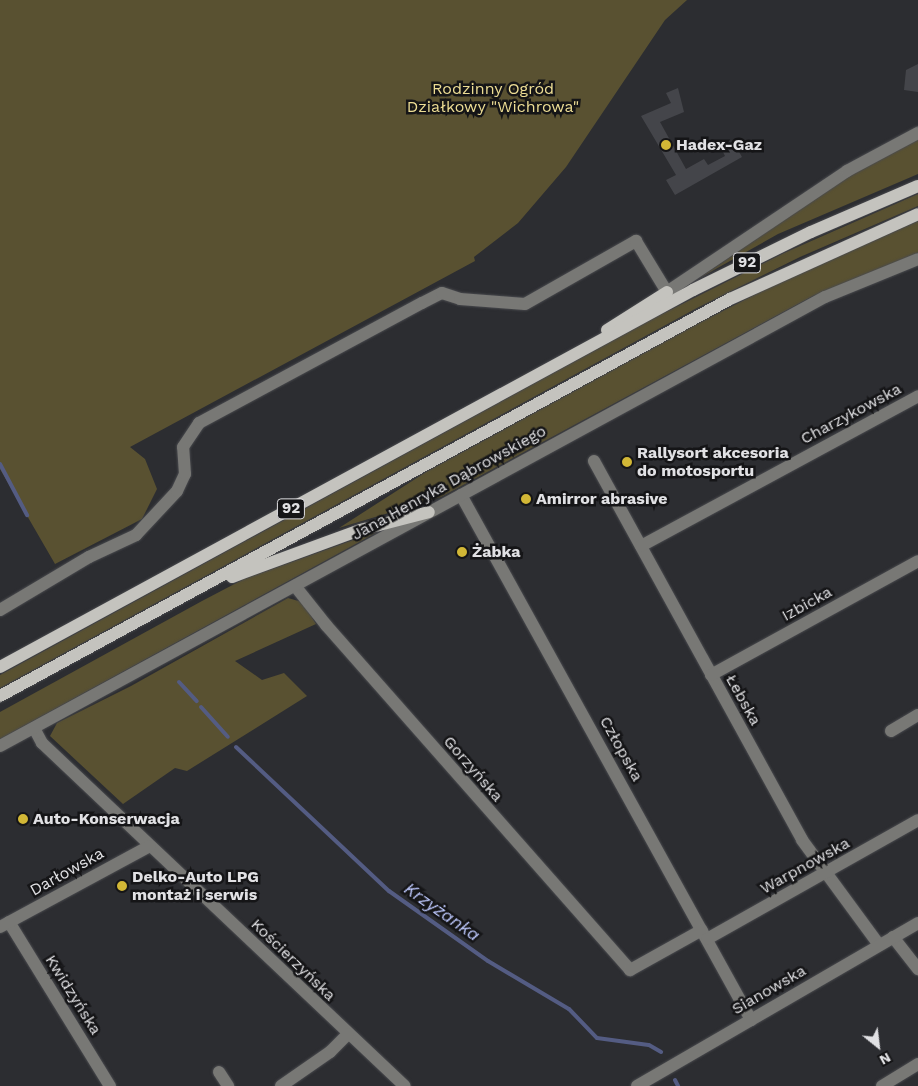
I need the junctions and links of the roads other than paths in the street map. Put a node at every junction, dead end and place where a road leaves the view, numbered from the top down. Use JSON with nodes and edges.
{"nodes":[{"id":1,"x":918,"y":133,"type":"edge"},
{"id":2,"x":918,"y":186,"type":"edge"},
{"id":3,"x":918,"y":214,"type":"edge"},
{"id":4,"x":918,"y":259,"type":"edge"},
{"id":5,"x":667,"y":292,"type":"junction"},
{"id":6,"x":582,"y":350,"type":"junction"},
{"id":7,"x":918,"y":396,"type":"edge"},
{"id":8,"x":594,"y":461,"type":"dead end"},
{"id":9,"x":461,"y":494,"type":"junction"},
{"id":10,"x":429,"y":512,"type":"junction"},
{"id":11,"x":641,"y":546,"type":"junction"},
{"id":12,"x":918,"y":561,"type":"edge"},
{"id":13,"x":295,"y":586,"type":"junction"},
{"id":14,"x":183,"y":596,"type":"junction"},
{"id":15,"x":0,"y":610,"type":"edge"},
{"id":16,"x":0,"y":667,"type":"edge"},
{"id":17,"x":711,"y":675,"type":"junction"},
{"id":18,"x":0,"y":696,"type":"edge"},
{"id":19,"x":918,"y":716,"type":"edge"},
{"id":20,"x":34,"y":728,"type":"junction"},
{"id":21,"x":891,"y":731,"type":"dead end"},
{"id":22,"x":0,"y":746,"type":"edge"},
{"id":23,"x":918,"y":820,"type":"edge"},
{"id":24,"x":150,"y":846,"type":"junction"},
{"id":25,"x":827,"y":873,"type":"junction"},
{"id":26,"x":918,"y":923,"type":"edge"},
{"id":27,"x":5,"y":924,"type":"edge"},
{"id":28,"x":705,"y":934,"type":"junction"},
{"id":29,"x":893,"y":937,"type":"junction"},
{"id":30,"x":878,"y":945,"type":"junction"},
{"id":31,"x":918,"y":969,"type":"edge"},
{"id":32,"x":630,"y":970,"type":"joint"},
{"id":33,"x":752,"y":1020,"type":"junction"},
{"id":34,"x":348,"y":1034,"type":"junction"},
{"id":35,"x":918,"y":1064,"type":"edge"},
{"id":36,"x":219,"y":1072,"type":"dead end"},
{"id":37,"x":110,"y":1086,"type":"edge"},
{"id":38,"x":228,"y":1086,"type":"edge"},
{"id":39,"x":281,"y":1086,"type":"edge"},
{"id":40,"x":405,"y":1086,"type":"edge"},
{"id":41,"x":637,"y":1086,"type":"edge"},
{"id":42,"x":882,"y":1086,"type":"edge"}],
"edges":[{"from":1,"to":5,"type":"street"},
{"from":2,"to":6,"type":"main road","number":"92"},
{"from":3,"to":14,"type":"main road","name":"Jana Henryka Dąbrowskiego","number":"92"},
{"from":4,"to":9,"type":"street","name":"Jana Henryka Dąbrowskiego"},
{"from":5,"to":6,"type":"main road"},
{"from":5,"to":15,"type":"street"},
{"from":6,"to":16,"type":"main road","number":"92"},
{"from":7,"to":11,"type":"street","name":"Charzykowska"},
{"from":8,"to":11,"type":"street","name":"Łebska"},
{"from":9,"to":10,"type":"street","name":"Jana Henryka Dąbrowskiego"},
{"from":9,"to":28,"type":"street","name":"Człopska"},
{"from":10,"to":13,"type":"street","name":"Jana Henryka Dąbrowskiego"},
{"from":10,"to":14,"type":"main road"},
{"from":11,"to":17,"type":"street","name":"Łebska"},
{"from":12,"to":17,"type":"street","name":"Izbicka"},
{"from":13,"to":20,"type":"street","name":"Jana Henryka Dąbrowskiego"},
{"from":13,"to":32,"type":"street","name":"Gorzyńska"},
{"from":14,"to":18,"type":"main road","name":"Jana Henryka Dąbrowskiego","number":"92"},
{"from":17,"to":25,"type":"street","name":"Łebska"},
{"from":19,"to":21,"type":"street"},
{"from":20,"to":22,"type":"street","name":"Jana Henryka Dąbrowskiego"},
{"from":20,"to":24,"type":"street","name":"Kościerzyńska"},
{"from":23,"to":25,"type":"street","name":"Warpnowska"},
{"from":24,"to":27,"type":"street","name":"Darłowska"},
{"from":24,"to":34,"type":"street","name":"Kościerzyńska"},
{"from":25,"to":28,"type":"street","name":"Warpnowska"},
{"from":25,"to":30,"type":"street","name":"Łebska"},
{"from":26,"to":29,"type":"street","name":"Sianowska"},
{"from":27,"to":37,"type":"street","name":"Kwidzyńska"},
{"from":28,"to":32,"type":"street","name":"Warpnowska"},
{"from":28,"to":33,"type":"street","name":"Człopska"},
{"from":29,"to":30,"type":"street","name":"Sianowska"},
{"from":29,"to":31,"type":"street"},
{"from":30,"to":33,"type":"street","name":"Sianowska"},
{"from":33,"to":41,"type":"street","name":"Sianowska"},
{"from":34,"to":39,"type":"street"},
{"from":34,"to":40,"type":"street","name":"Kościerzyńska"},
{"from":35,"to":42,"type":"street"},
{"from":36,"to":38,"type":"street"}]}
